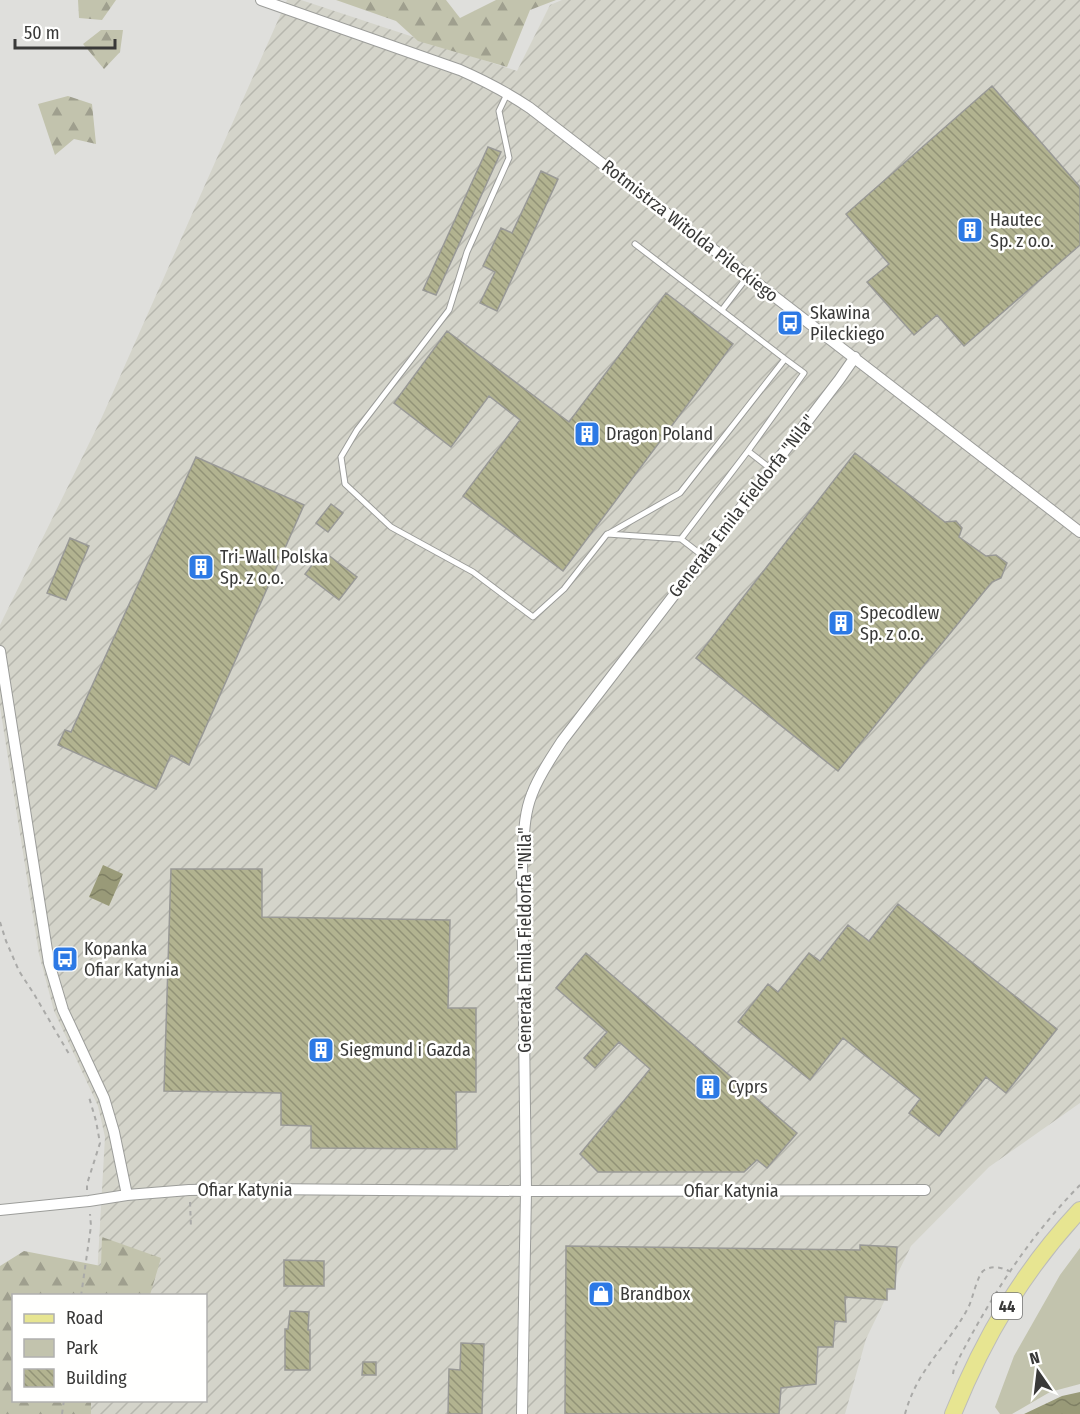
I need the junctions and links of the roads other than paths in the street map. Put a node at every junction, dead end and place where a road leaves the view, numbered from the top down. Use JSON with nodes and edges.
{"nodes":[{"id":1,"x":261,"y":0,"type":"edge"},
{"id":2,"x":508,"y":93,"type":"junction"},
{"id":3,"x":635,"y":244,"type":"dead end"},
{"id":4,"x":748,"y":276,"type":"junction"},
{"id":5,"x":722,"y":310,"type":"junction"},
{"id":6,"x":855,"y":357,"type":"junction"},
{"id":7,"x":785,"y":359,"type":"junction"},
{"id":8,"x":748,"y":451,"type":"junction"},
{"id":9,"x":771,"y":469,"type":"junction"},
{"id":10,"x":1080,"y":532,"type":"edge"},
{"id":11,"x":607,"y":534,"type":"junction"},
{"id":12,"x":681,"y":539,"type":"junction"},
{"id":13,"x":703,"y":557,"type":"junction"},
{"id":14,"x":0,"y":651,"type":"edge"},
{"id":15,"x":925,"y":1190,"type":"dead end"},
{"id":16,"x":526,"y":1191,"type":"junction"},
{"id":17,"x":127,"y":1195,"type":"junction"},
{"id":18,"x":0,"y":1210,"type":"edge"},
{"id":19,"x":1080,"y":1210,"type":"edge"},
{"id":20,"x":522,"y":1414,"type":"edge"},
{"id":21,"x":953,"y":1414,"type":"edge"}],
"edges":[{"from":1,"to":2,"type":"street","name":"Rotmistrza Witolda Pileckiego"},
{"from":2,"to":4,"type":"street","name":"Rotmistrza Witolda Pileckiego"},
{"from":2,"to":11,"type":"lane"},
{"from":3,"to":5,"type":"lane"},
{"from":4,"to":5,"type":"lane"},
{"from":4,"to":6,"type":"street","name":"Rotmistrza Witolda Pileckiego"},
{"from":5,"to":7,"type":"lane"},
{"from":6,"to":9,"type":"street","name":"Generała Emila Fieldorfa \"Nila\""},
{"from":6,"to":10,"type":"street","name":"Rotmistrza Witolda Pileckiego"},
{"from":7,"to":8,"type":"lane"},
{"from":7,"to":11,"type":"lane"},
{"from":8,"to":9,"type":"lane"},
{"from":8,"to":12,"type":"lane"},
{"from":9,"to":13,"type":"street","name":"Generała Emila Fieldorfa \"Nila\""},
{"from":11,"to":12,"type":"lane"},
{"from":12,"to":13,"type":"lane"},
{"from":13,"to":16,"type":"street","name":"Generała Emila Fieldorfa \"Nila\""},
{"from":14,"to":17,"type":"street"},
{"from":15,"to":16,"type":"street","name":"Ofiar Katynia"},
{"from":16,"to":17,"type":"street","name":"Ofiar Katynia"},
{"from":16,"to":20,"type":"street","name":"Generała Emila Fieldorfa \"Nila\""},
{"from":17,"to":18,"type":"street","name":"Ofiar Katynia"},
{"from":19,"to":21,"type":"main road","number":"44"}]}
